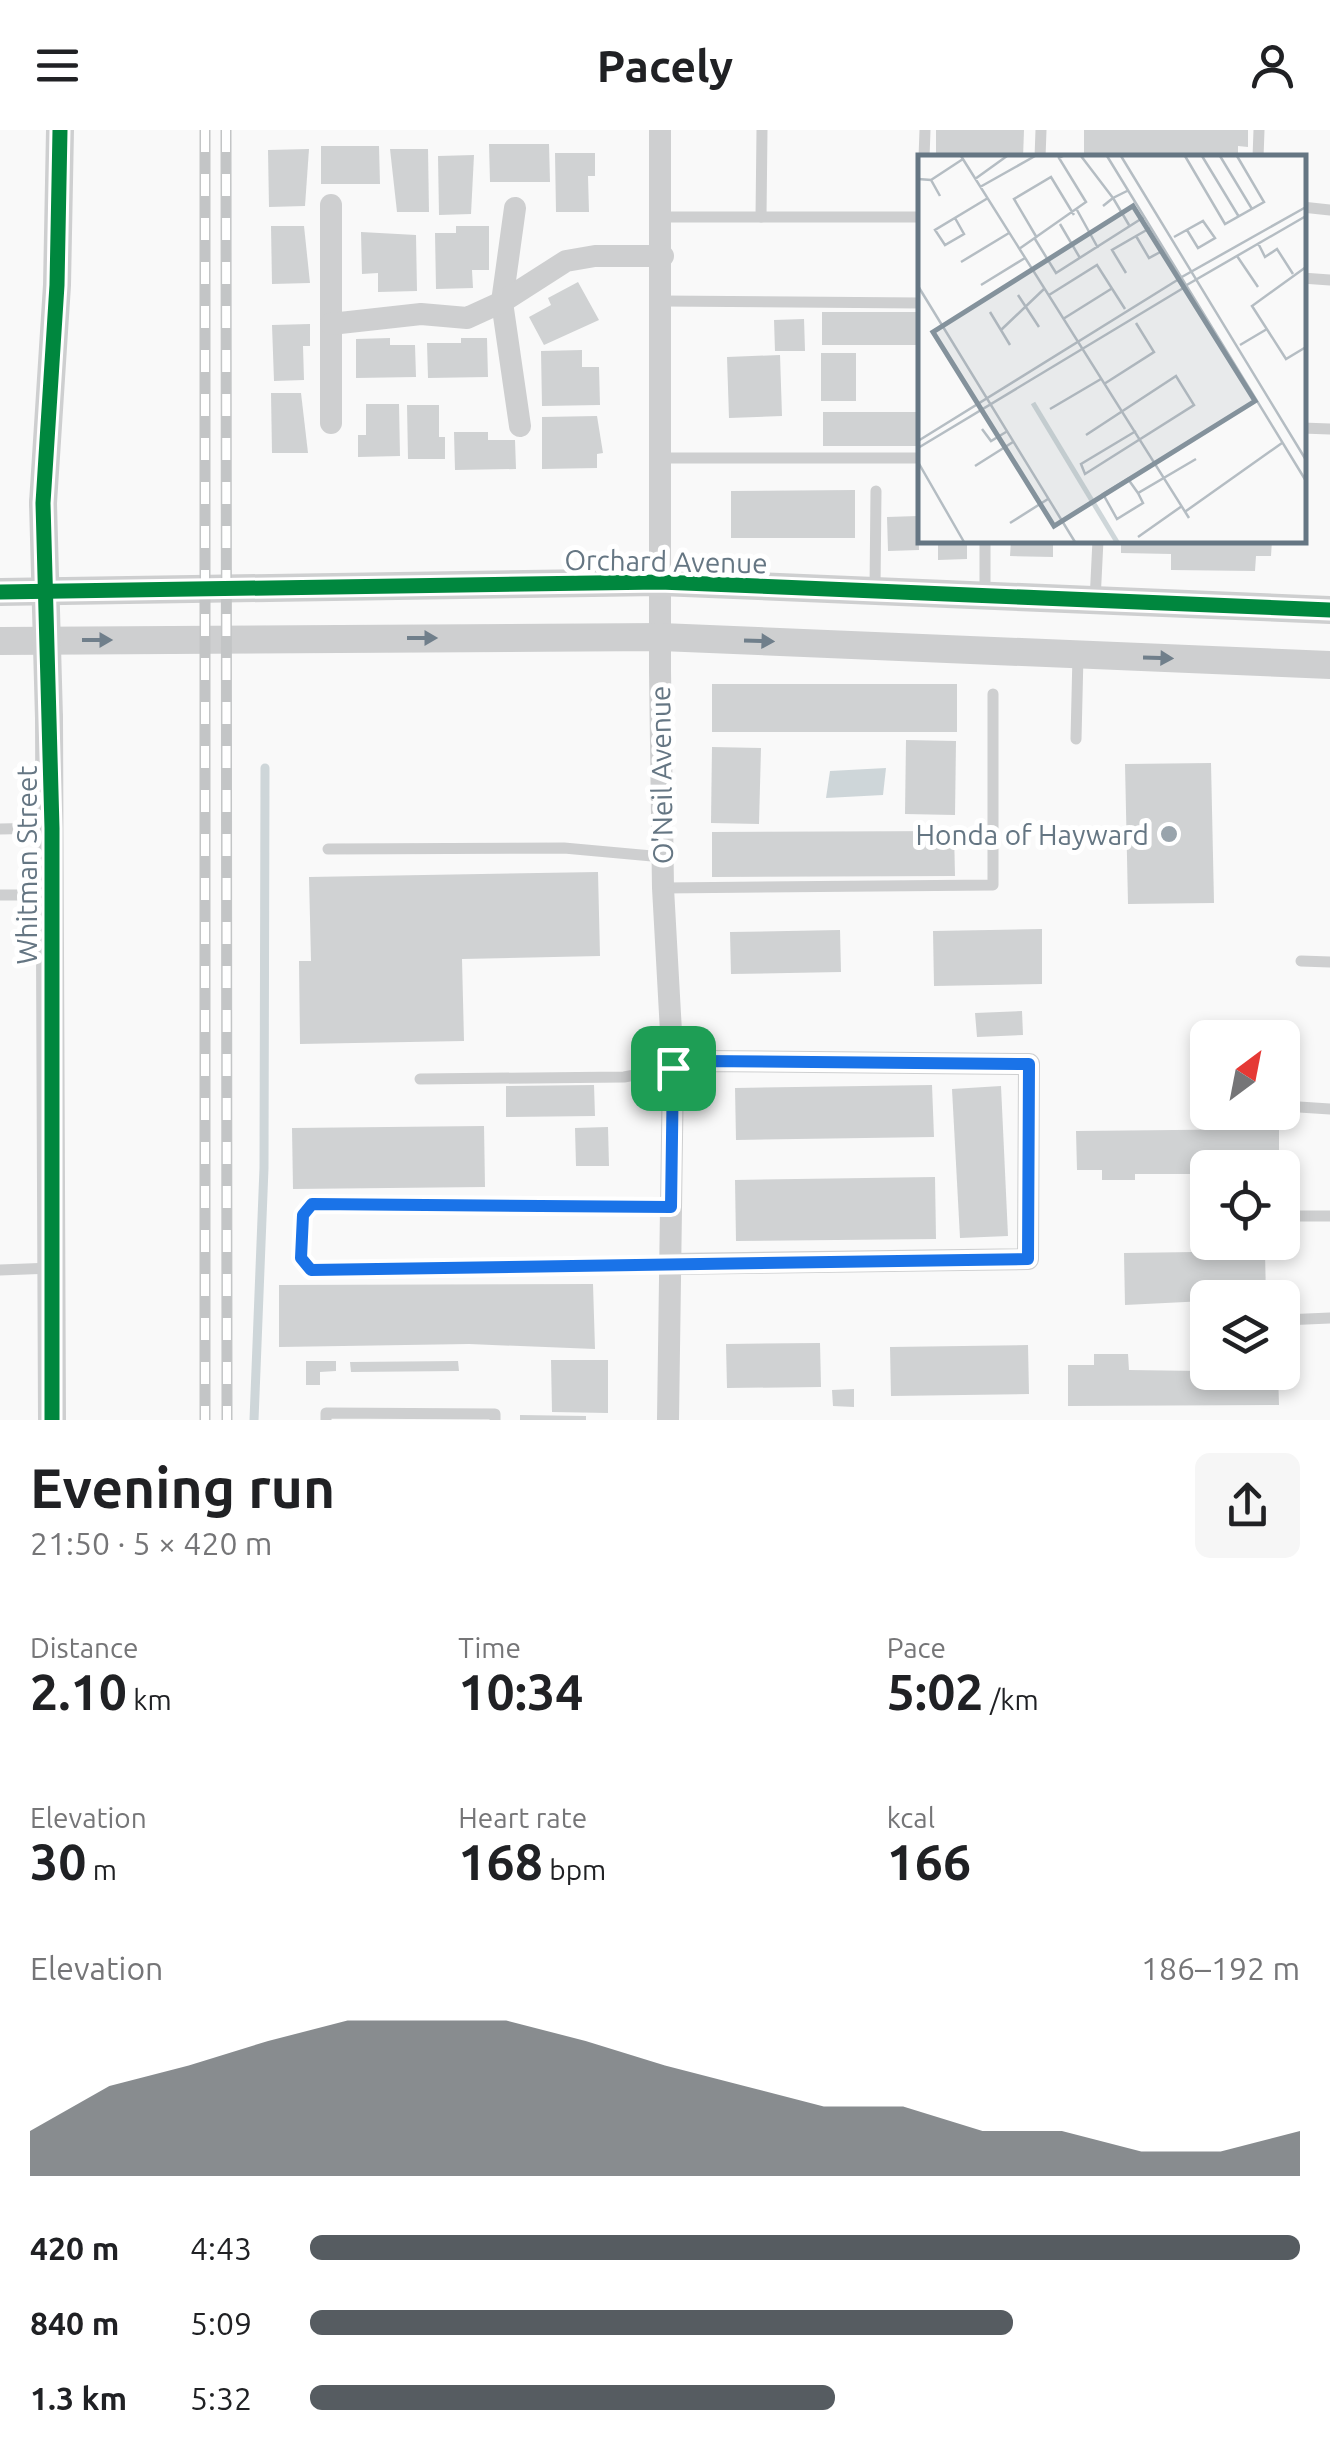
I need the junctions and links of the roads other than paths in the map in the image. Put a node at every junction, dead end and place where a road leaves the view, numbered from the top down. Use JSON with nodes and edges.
{"nodes":[{"id":1,"x":60,"y":130,"type":"edge"},
{"id":2,"x":660,"y":130,"type":"edge"},
{"id":3,"x":762,"y":130,"type":"edge"},
{"id":4,"x":925,"y":130,"type":"edge"},
{"id":5,"x":1259,"y":130,"type":"edge"},
{"id":6,"x":924,"y":155,"type":"edge"},
{"id":7,"x":1258,"y":155,"type":"edge"},
{"id":8,"x":331,"y":205,"type":"dead end"},
{"id":9,"x":1305,"y":207,"type":"edge"},
{"id":10,"x":516,"y":208,"type":"dead end"},
{"id":11,"x":1330,"y":210,"type":"edge"},
{"id":12,"x":660,"y":217,"type":"junction"},
{"id":13,"x":918,"y":217,"type":"edge"},
{"id":14,"x":761,"y":218,"type":"junction"},
{"id":15,"x":662,"y":256,"type":"junction"},
{"id":16,"x":1305,"y":278,"type":"edge"},
{"id":17,"x":1330,"y":280,"type":"edge"},
{"id":18,"x":662,"y":300,"type":"junction"},
{"id":19,"x":502,"y":302,"type":"junction"},
{"id":20,"x":918,"y":303,"type":"edge"},
{"id":21,"x":330,"y":324,"type":"junction"},
{"id":22,"x":331,"y":423,"type":"dead end"},
{"id":23,"x":520,"y":426,"type":"dead end"},
{"id":24,"x":1305,"y":428,"type":"edge"},
{"id":25,"x":1330,"y":429,"type":"edge"},
{"id":26,"x":658,"y":458,"type":"junction"},
{"id":27,"x":918,"y":458,"type":"edge"},
{"id":28,"x":876,"y":491,"type":"dead end"},
{"id":29,"x":985,"y":542,"type":"edge"},
{"id":30,"x":1098,"y":542,"type":"edge"},
{"id":31,"x":660,"y":582,"type":"junction"},
{"id":32,"x":0,"y":592,"type":"edge"},
{"id":33,"x":874,"y":592,"type":"junction"},
{"id":34,"x":985,"y":596,"type":"junction"},
{"id":35,"x":1096,"y":601,"type":"junction"},
{"id":36,"x":1330,"y":610,"type":"edge"},
{"id":37,"x":661,"y":637,"type":"junction"},
{"id":38,"x":0,"y":641,"type":"edge"},
{"id":39,"x":1078,"y":655,"type":"junction"},
{"id":40,"x":1330,"y":665,"type":"edge"},
{"id":41,"x":993,"y":694,"type":"dead end"},
{"id":42,"x":1076,"y":738,"type":"dead end"},
{"id":43,"x":52,"y":828,"type":"junction"},
{"id":44,"x":0,"y":830,"type":"edge"},
{"id":45,"x":328,"y":849,"type":"dead end"},
{"id":46,"x":663,"y":858,"type":"junction"},
{"id":47,"x":663,"y":888,"type":"junction"},
{"id":48,"x":0,"y":895,"type":"edge"},
{"id":49,"x":52,"y":895,"type":"junction"},
{"id":50,"x":1301,"y":962,"type":"dead end"},
{"id":51,"x":1330,"y":962,"type":"edge"},
{"id":52,"x":673,"y":1068,"type":"junction"},
{"id":53,"x":420,"y":1079,"type":"dead end"},
{"id":54,"x":1300,"y":1107,"type":"edge"},
{"id":55,"x":1330,"y":1109,"type":"edge"},
{"id":56,"x":671,"y":1207,"type":"junction"},
{"id":57,"x":1300,"y":1216,"type":"dead end"},
{"id":58,"x":1330,"y":1216,"type":"edge"},
{"id":59,"x":669,"y":1264,"type":"junction"},
{"id":60,"x":52,"y":1268,"type":"junction"},
{"id":61,"x":0,"y":1270,"type":"edge"},
{"id":62,"x":1330,"y":1318,"type":"edge"},
{"id":63,"x":1300,"y":1319,"type":"edge"},
{"id":64,"x":52,"y":1420,"type":"edge"},
{"id":65,"x":326,"y":1420,"type":"edge"},
{"id":66,"x":495,"y":1420,"type":"edge"},
{"id":67,"x":668,"y":1420,"type":"edge"}],
"edges":[{"from":1,"to":43,"type":"street","name":"Whitman Street","bridge":true},
{"from":2,"to":12,"type":"street","name":"O'Neil Avenue"},
{"from":3,"to":14,"type":"lane"},
{"from":4,"to":6,"type":"lane"},
{"from":5,"to":7,"type":"lane"},
{"from":8,"to":21,"type":"street"},
{"from":9,"to":11,"type":"lane"},
{"from":10,"to":19,"type":"street"},
{"from":12,"to":14,"type":"lane"},
{"from":12,"to":15,"type":"street","name":"O'Neil Avenue"},
{"from":13,"to":14,"type":"lane"},
{"from":15,"to":18,"type":"street","name":"O'Neil Avenue"},
{"from":15,"to":19,"type":"street"},
{"from":16,"to":17,"type":"lane"},
{"from":18,"to":20,"type":"lane"},
{"from":18,"to":26,"type":"street","name":"O'Neil Avenue"},
{"from":19,"to":21,"type":"street"},
{"from":19,"to":23,"type":"street"},
{"from":21,"to":22,"type":"street"},
{"from":24,"to":25,"type":"lane"},
{"from":26,"to":27,"type":"lane"},
{"from":26,"to":31,"type":"street","name":"O'Neil Avenue"},
{"from":28,"to":33,"type":"lane"},
{"from":29,"to":34,"type":"lane"},
{"from":30,"to":35,"type":"lane"},
{"from":31,"to":32,"type":"street","name":"Orchard Avenue"},
{"from":31,"to":33,"type":"street","name":"Orchard Avenue"},
{"from":31,"to":37,"type":"street","name":"O'Neil Avenue"},
{"from":33,"to":34,"type":"street","name":"Orchard Avenue"},
{"from":34,"to":35,"type":"street","name":"Orchard Avenue"},
{"from":35,"to":36,"type":"street","name":"Orchard Avenue"},
{"from":38,"to":37,"type":"street","one_way":true},
{"from":37,"to":39,"type":"street","one_way":true},
{"from":37,"to":46,"type":"street","name":"O'Neil Avenue"},
{"from":39,"to":40,"type":"street","one_way":true},
{"from":39,"to":42,"type":"lane"},
{"from":41,"to":47,"type":"lane"},
{"from":43,"to":44,"type":"lane"},
{"from":43,"to":49,"type":"street","name":"Whitman Street"},
{"from":45,"to":46,"type":"lane"},
{"from":46,"to":47,"type":"street","name":"O'Neil Avenue"},
{"from":47,"to":52,"type":"street","name":"O'Neil Avenue"},
{"from":48,"to":49,"type":"lane"},
{"from":49,"to":60,"type":"street","name":"Whitman Street"},
{"from":50,"to":51,"type":"lane"},
{"from":52,"to":53,"type":"lane"},
{"from":52,"to":56,"type":"street","name":"O'Neil Avenue"},
{"from":52,"to":59,"type":"street"},
{"from":54,"to":55,"type":"lane"},
{"from":56,"to":59,"type":"street","name":"O'Neil Avenue"},
{"from":56,"to":59,"type":"lane"},
{"from":57,"to":58,"type":"lane"},
{"from":59,"to":67,"type":"street","name":"O'Neil Avenue"},
{"from":60,"to":61,"type":"lane"},
{"from":60,"to":64,"type":"street","name":"Whitman Street"},
{"from":62,"to":63,"type":"lane"},
{"from":65,"to":66,"type":"lane"}]}
